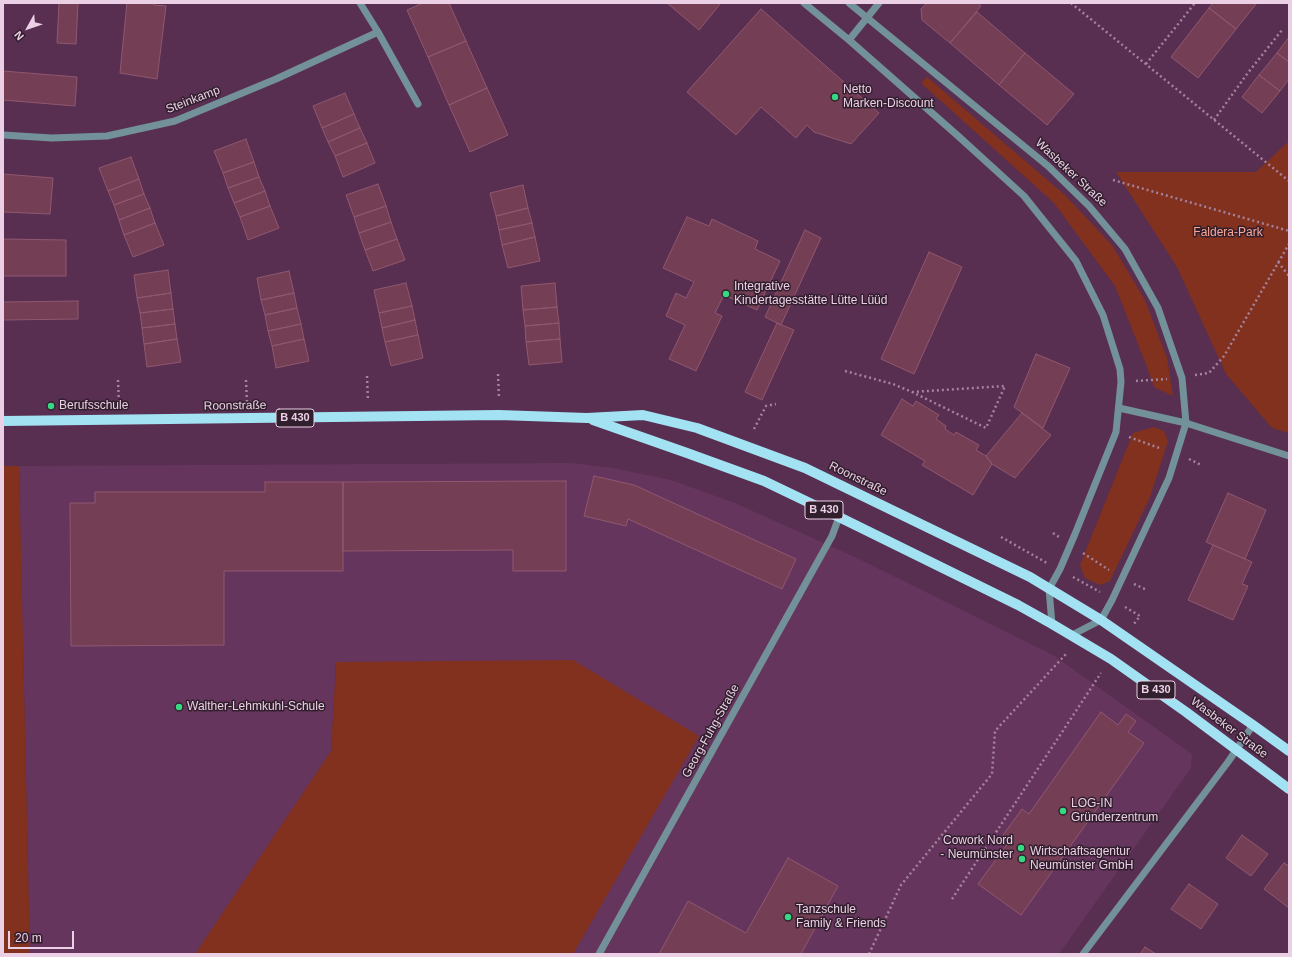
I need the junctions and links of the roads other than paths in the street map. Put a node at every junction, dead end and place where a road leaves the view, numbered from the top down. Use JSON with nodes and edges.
{"nodes":[{"id":1,"x":360,"y":3,"type":"edge"},
{"id":2,"x":804,"y":3,"type":"edge"},
{"id":3,"x":849,"y":3,"type":"edge"},
{"id":4,"x":879,"y":3,"type":"edge"},
{"id":5,"x":867,"y":18,"type":"junction"},
{"id":6,"x":378,"y":32,"type":"junction"},
{"id":7,"x":849,"y":40,"type":"junction"},
{"id":8,"x":418,"y":104,"type":"dead end"},
{"id":9,"x":3,"y":135,"type":"edge"},
{"id":10,"x":1119,"y":408,"type":"junction"},
{"id":11,"x":587,"y":418,"type":"junction"},
{"id":12,"x":3,"y":421,"type":"edge"},
{"id":13,"x":1186,"y":423,"type":"junction"},
{"id":14,"x":1289,"y":456,"type":"edge"},
{"id":15,"x":840,"y":517,"type":"junction"},
{"id":16,"x":1049,"y":589,"type":"junction"},
{"id":17,"x":1101,"y":620,"type":"junction"},
{"id":18,"x":1052,"y":624,"type":"junction"},
{"id":19,"x":1072,"y":635,"type":"junction"},
{"id":20,"x":1253,"y":725,"type":"junction"},
{"id":21,"x":1237,"y":750,"type":"junction"},
{"id":22,"x":1289,"y":751,"type":"edge"},
{"id":23,"x":1289,"y":789,"type":"edge"},
{"id":24,"x":599,"y":954,"type":"edge"},
{"id":25,"x":1083,"y":954,"type":"edge"}],
"edges":[{"from":1,"to":6,"type":"street"},
{"from":2,"to":7,"type":"street"},
{"from":3,"to":5,"type":"street","name":"Wasbeker Straße"},
{"from":4,"to":5,"type":"street"},
{"from":5,"to":7,"type":"street"},
{"from":5,"to":13,"type":"street","name":"Wasbeker Straße"},
{"from":6,"to":8,"type":"street"},
{"from":6,"to":9,"type":"street","name":"Steinkamp"},
{"from":7,"to":10,"type":"street"},
{"from":10,"to":13,"type":"street"},
{"from":10,"to":16,"type":"street"},
{"from":11,"to":12,"type":"main road","name":"Roonstraße","number":"B 430"},
{"from":11,"to":15,"type":"main road","name":"Roonstraße","number":"B 430"},
{"from":11,"to":16,"type":"main road","name":"Roonstraße","number":"B 430"},
{"from":13,"to":14,"type":"street"},
{"from":13,"to":17,"type":"street","name":"Wasbeker Straße"},
{"from":15,"to":18,"type":"main road","name":"Roonstraße","number":"B 430"},
{"from":15,"to":24,"type":"street","name":"Georg-Fuhg-Straße"},
{"from":16,"to":17,"type":"main road","name":"Roonstraße","number":"B 430"},
{"from":16,"to":18,"type":"street"},
{"from":17,"to":19,"type":"street"},
{"from":17,"to":20,"type":"main road","name":"Wasbeker Straße","number":"B 430"},
{"from":18,"to":19,"type":"main road","name":"Wasbeker Straße","number":"B 430"},
{"from":19,"to":21,"type":"main road","name":"Wasbeker Straße","number":"B 430"},
{"from":20,"to":21,"type":"street"},
{"from":20,"to":22,"type":"main road","name":"Wasbeker Straße","number":"B 430"},
{"from":21,"to":23,"type":"main road","name":"Wasbeker Straße","number":"B 430"},
{"from":21,"to":25,"type":"street"}]}
